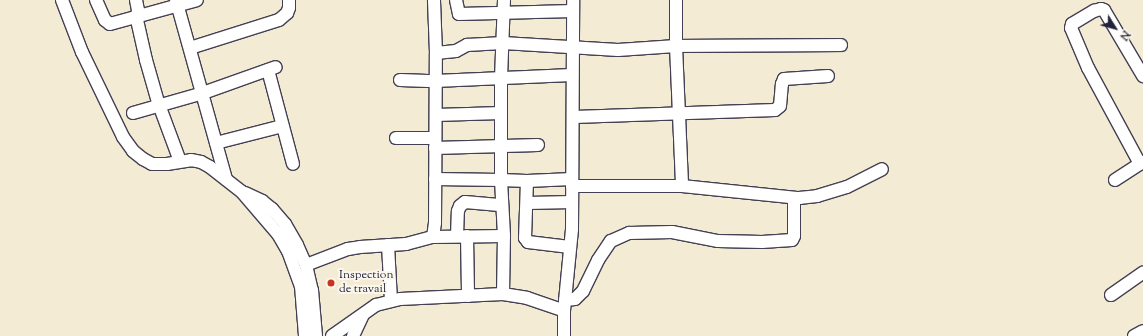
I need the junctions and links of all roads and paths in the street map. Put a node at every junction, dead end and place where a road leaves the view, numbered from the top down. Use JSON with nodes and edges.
{"nodes":[{"id":1,"x":62,"y":0,"type":"edge"},
{"id":2,"x":96,"y":0,"type":"edge"},
{"id":3,"x":136,"y":0,"type":"edge"},
{"id":4,"x":197,"y":0,"type":"edge"},
{"id":5,"x":289,"y":0,"type":"edge"},
{"id":6,"x":434,"y":0,"type":"edge"},
{"id":7,"x":456,"y":0,"type":"edge"},
{"id":8,"x":504,"y":0,"type":"edge"},
{"id":9,"x":676,"y":0,"type":"edge"},
{"id":10,"x":176,"y":3,"type":"edge"},
{"id":11,"x":573,"y":5,"type":"edge"},
{"id":12,"x":504,"y":12,"type":"junction"},
{"id":13,"x":138,"y":16,"type":"junction"},
{"id":14,"x":503,"y":43,"type":"junction"},
{"id":15,"x":841,"y":45,"type":"dead end"},
{"id":16,"x":676,"y":46,"type":"junction"},
{"id":17,"x":190,"y":48,"type":"junction"},
{"id":18,"x":573,"y":48,"type":"junction"},
{"id":19,"x":436,"y":53,"type":"junction"},
{"id":20,"x":572,"y":75,"type":"junction"},
{"id":21,"x":828,"y":76,"type":"dead end"},
{"id":22,"x":1143,"y":76,"type":"edge"},
{"id":23,"x":501,"y":78,"type":"junction"},
{"id":24,"x":400,"y":80,"type":"dead end"},
{"id":25,"x":435,"y":81,"type":"junction"},
{"id":26,"x":203,"y":93,"type":"junction"},
{"id":27,"x":160,"y":106,"type":"junction"},
{"id":28,"x":133,"y":112,"type":"dead end"},
{"id":29,"x":501,"y":112,"type":"junction"},
{"id":30,"x":680,"y":113,"type":"junction"},
{"id":31,"x":436,"y":115,"type":"junction"},
{"id":32,"x":574,"y":117,"type":"junction"},
{"id":33,"x":282,"y":126,"type":"junction"},
{"id":34,"x":396,"y":138,"type":"dead end"},
{"id":35,"x":216,"y":143,"type":"junction"},
{"id":36,"x":435,"y":143,"type":"junction"},
{"id":37,"x":538,"y":145,"type":"dead end"},
{"id":38,"x":501,"y":146,"type":"junction"},
{"id":39,"x":180,"y":161,"type":"junction"},
{"id":40,"x":1141,"y":163,"type":"edge"},
{"id":41,"x":293,"y":164,"type":"dead end"},
{"id":42,"x":882,"y":169,"type":"dead end"},
{"id":43,"x":226,"y":179,"type":"junction"},
{"id":44,"x":435,"y":179,"type":"junction"},
{"id":45,"x":501,"y":180,"type":"junction"},
{"id":46,"x":1115,"y":180,"type":"dead end"},
{"id":47,"x":527,"y":181,"type":"junction"},
{"id":48,"x":572,"y":183,"type":"junction"},
{"id":49,"x":682,"y":186,"type":"junction"},
{"id":50,"x":242,"y":192,"type":"junction"},
{"id":51,"x":794,"y":198,"type":"junction"},
{"id":52,"x":572,"y":202,"type":"junction"},
{"id":53,"x":528,"y":203,"type":"junction"},
{"id":54,"x":502,"y":204,"type":"junction"},
{"id":55,"x":462,"y":236,"type":"junction"},
{"id":56,"x":504,"y":236,"type":"junction"},
{"id":57,"x":433,"y":237,"type":"junction"},
{"id":58,"x":388,"y":245,"type":"junction"},
{"id":59,"x":570,"y":246,"type":"junction"},
{"id":60,"x":306,"y":265,"type":"junction"},
{"id":61,"x":1143,"y":273,"type":"edge"},
{"id":62,"x":503,"y":294,"type":"junction"},
{"id":63,"x":1110,"y":295,"type":"dead end"},
{"id":64,"x":468,"y":296,"type":"junction"},
{"id":65,"x":391,"y":300,"type":"junction"},
{"id":66,"x":564,"y":306,"type":"junction"},
{"id":67,"x":363,"y":314,"type":"junction"},
{"id":68,"x":1143,"y":331,"type":"edge"},
{"id":69,"x":305,"y":336,"type":"edge"},
{"id":70,"x":316,"y":336,"type":"edge"},
{"id":71,"x":332,"y":336,"type":"edge"},
{"id":72,"x":353,"y":336,"type":"edge"},
{"id":73,"x":564,"y":336,"type":"edge"},
{"id":74,"x":1134,"y":336,"type":"edge"}],
"edges":[{"from":1,"to":39,"type":"street"},
{"from":2,"to":13,"type":"street"},
{"from":3,"to":13,"type":"street"},
{"from":4,"to":10,"type":"street"},
{"from":5,"to":17,"type":"street"},
{"from":6,"to":19,"type":"street"},
{"from":7,"to":12,"type":"street"},
{"from":8,"to":12,"type":"street"},
{"from":9,"to":16,"type":"street"},
{"from":10,"to":13,"type":"street"},
{"from":10,"to":17,"type":"street"},
{"from":11,"to":12,"type":"street"},
{"from":11,"to":18,"type":"street"},
{"from":12,"to":14,"type":"street"},
{"from":13,"to":27,"type":"street"},
{"from":14,"to":18,"type":"street"},
{"from":14,"to":19,"type":"street"},
{"from":14,"to":23,"type":"street"},
{"from":15,"to":16,"type":"street"},
{"from":16,"to":18,"type":"street"},
{"from":16,"to":30,"type":"street"},
{"from":17,"to":26,"type":"street"},
{"from":18,"to":20,"type":"street"},
{"from":19,"to":25,"type":"street"},
{"from":20,"to":23,"type":"street"},
{"from":20,"to":32,"type":"street"},
{"from":21,"to":30,"type":"street"},
{"from":22,"to":40,"type":"street"},
{"from":23,"to":25,"type":"street"},
{"from":23,"to":29,"type":"street"},
{"from":24,"to":25,"type":"street"},
{"from":25,"to":31,"type":"street"},
{"from":26,"to":27,"type":"street"},
{"from":26,"to":33,"type":"street"},
{"from":26,"to":35,"type":"street"},
{"from":27,"to":28,"type":"street"},
{"from":27,"to":39,"type":"street"},
{"from":29,"to":31,"type":"street"},
{"from":29,"to":38,"type":"street"},
{"from":30,"to":32,"type":"street"},
{"from":30,"to":49,"type":"street"},
{"from":31,"to":36,"type":"street"},
{"from":32,"to":48,"type":"street"},
{"from":33,"to":35,"type":"street"},
{"from":33,"to":41,"type":"street"},
{"from":34,"to":36,"type":"street"},
{"from":35,"to":43,"type":"street"},
{"from":36,"to":38,"type":"street"},
{"from":36,"to":44,"type":"street"},
{"from":37,"to":38,"type":"street"},
{"from":38,"to":45,"type":"street"},
{"from":39,"to":43,"type":"street"},
{"from":40,"to":46,"type":"street"},
{"from":42,"to":51,"type":"street"},
{"from":43,"to":50,"type":"street"},
{"from":44,"to":45,"type":"street"},
{"from":44,"to":57,"type":"street"},
{"from":45,"to":47,"type":"street"},
{"from":45,"to":54,"type":"street"},
{"from":47,"to":48,"type":"street"},
{"from":47,"to":53,"type":"street"},
{"from":48,"to":49,"type":"street"},
{"from":48,"to":52,"type":"street"},
{"from":49,"to":51,"type":"street"},
{"from":50,"to":60,"type":"street"},
{"from":50,"to":69,"type":"street"},
{"from":51,"to":66,"type":"street"},
{"from":52,"to":53,"type":"street"},
{"from":52,"to":59,"type":"street"},
{"from":53,"to":59,"type":"street"},
{"from":54,"to":55,"type":"street"},
{"from":54,"to":56,"type":"street"},
{"from":55,"to":56,"type":"street"},
{"from":55,"to":57,"type":"street"},
{"from":55,"to":64,"type":"street"},
{"from":56,"to":62,"type":"street"},
{"from":57,"to":58,"type":"street"},
{"from":58,"to":60,"type":"street"},
{"from":58,"to":65,"type":"street"},
{"from":59,"to":66,"type":"street"},
{"from":60,"to":70,"type":"street"},
{"from":61,"to":63,"type":"street"},
{"from":62,"to":64,"type":"street"},
{"from":62,"to":66,"type":"street"},
{"from":64,"to":65,"type":"street"},
{"from":65,"to":67,"type":"street"},
{"from":66,"to":73,"type":"street"},
{"from":67,"to":71,"type":"street"},
{"from":67,"to":72,"type":"street"},
{"from":68,"to":74,"type":"street"}]}
